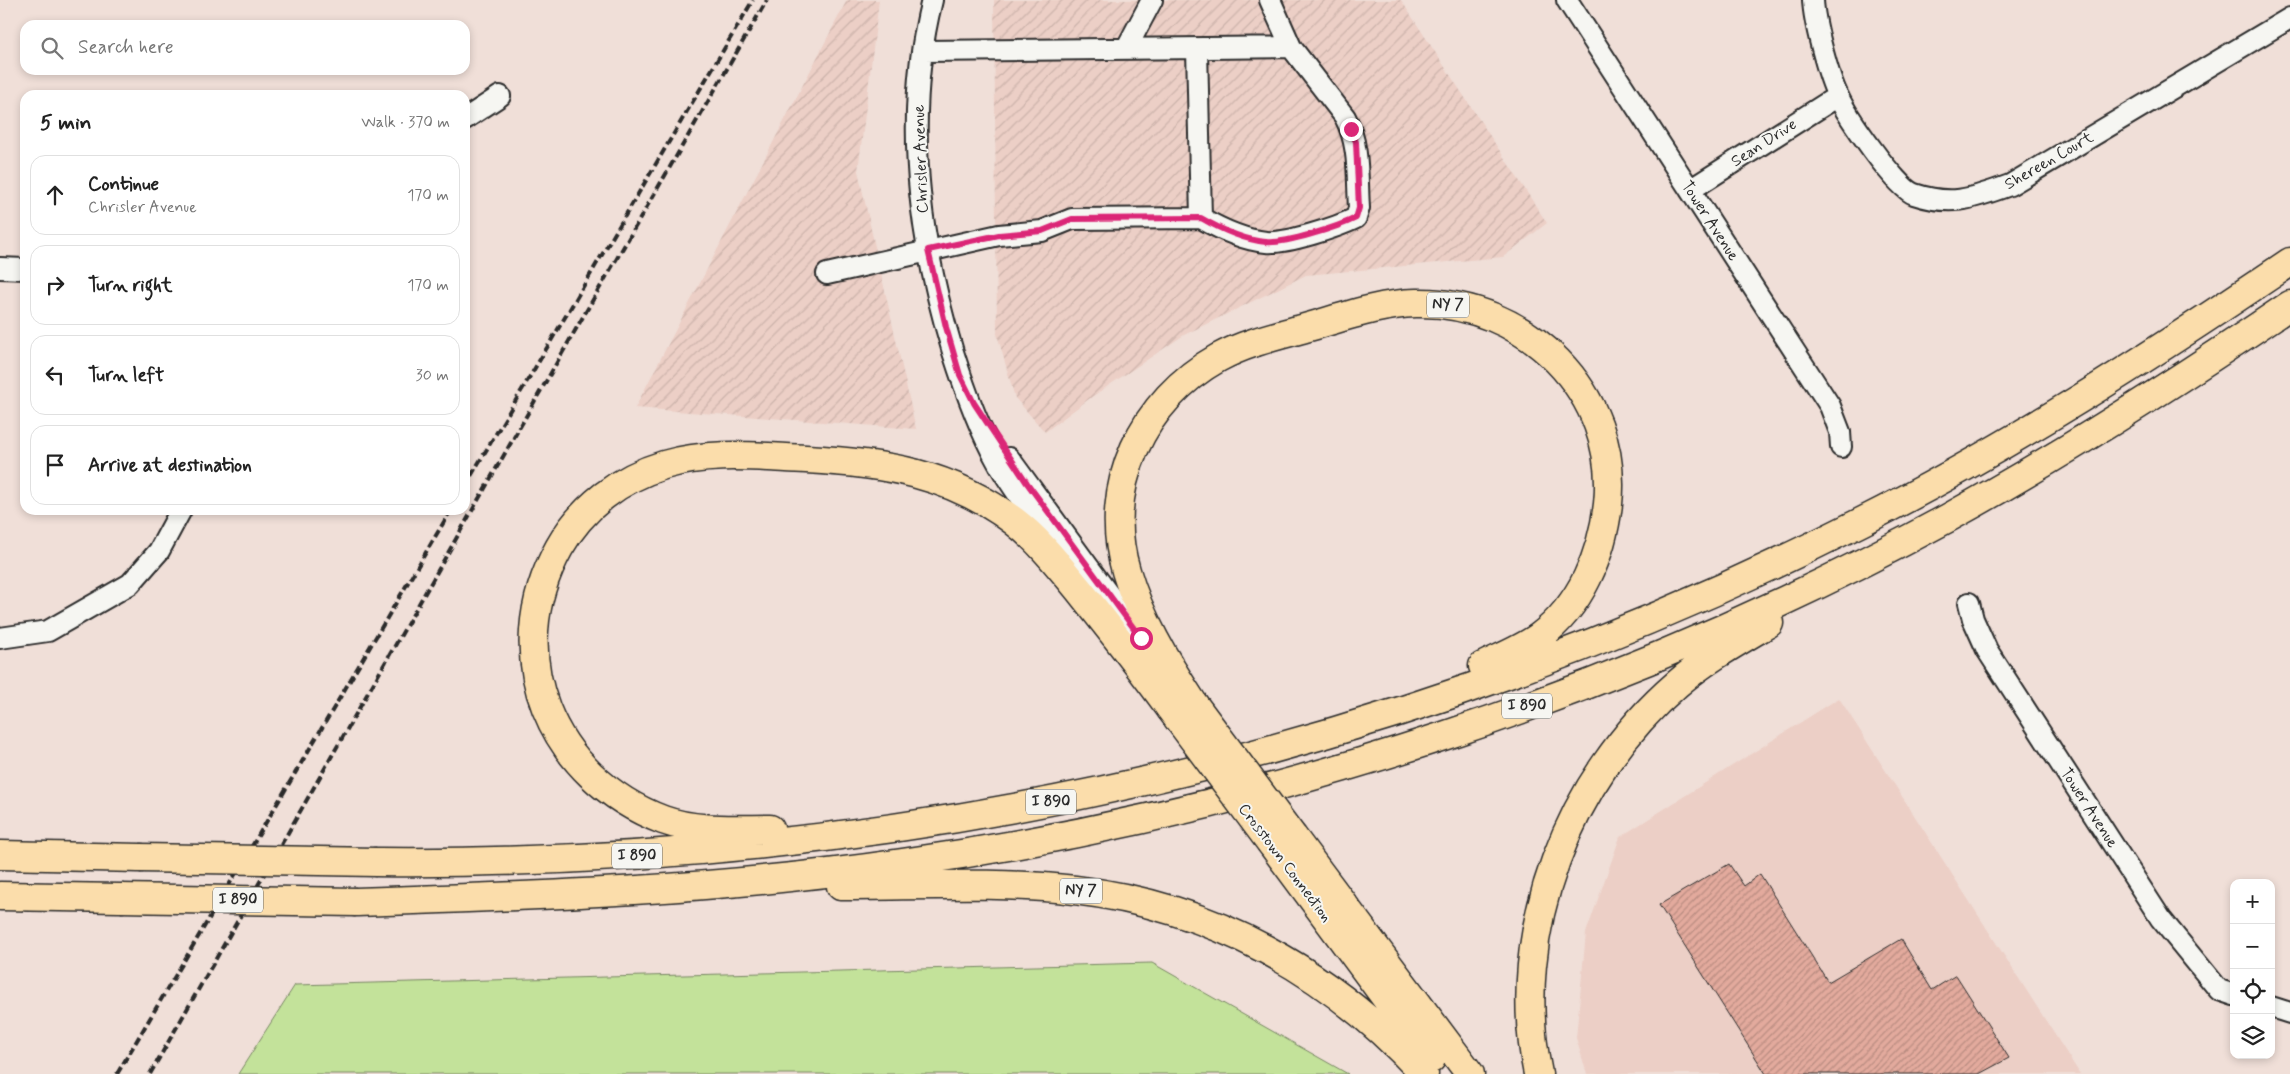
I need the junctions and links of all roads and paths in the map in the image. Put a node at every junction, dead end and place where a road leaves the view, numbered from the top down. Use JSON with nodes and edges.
{"nodes":[{"id":1,"x":932,"y":0,"type":"edge"},
{"id":2,"x":1152,"y":0,"type":"edge"},
{"id":3,"x":1270,"y":0,"type":"edge"},
{"id":4,"x":1567,"y":0,"type":"edge"},
{"id":5,"x":1813,"y":0,"type":"edge"},
{"id":6,"x":2290,"y":18,"type":"edge"},
{"id":7,"x":1291,"y":47,"type":"junction"},
{"id":8,"x":1126,"y":49,"type":"junction"},
{"id":9,"x":1197,"y":49,"type":"junction"},
{"id":10,"x":923,"y":52,"type":"junction"},
{"id":11,"x":500,"y":96,"type":"dead end"},
{"id":12,"x":1838,"y":96,"type":"junction"},
{"id":13,"x":470,"y":116,"type":"edge"},
{"id":14,"x":1690,"y":190,"type":"junction"},
{"id":15,"x":1201,"y":218,"type":"junction"},
{"id":16,"x":928,"y":250,"type":"junction"},
{"id":17,"x":2290,"y":262,"type":"edge"},
{"id":18,"x":0,"y":268,"type":"edge"},
{"id":19,"x":20,"y":269,"type":"edge"},
{"id":20,"x":827,"y":274,"type":"dead end"},
{"id":21,"x":2290,"y":305,"type":"edge"},
{"id":22,"x":960,"y":375,"type":"junction"},
{"id":23,"x":1841,"y":446,"type":"dead end"},
{"id":24,"x":178,"y":515,"type":"edge"},
{"id":25,"x":1948,"y":518,"type":"junction"},
{"id":26,"x":1969,"y":603,"type":"dead end"},
{"id":27,"x":0,"y":638,"type":"edge"},
{"id":28,"x":1128,"y":651,"type":"junction"},
{"id":29,"x":1182,"y":706,"type":"junction"},
{"id":30,"x":1356,"y":726,"type":"junction"},
{"id":31,"x":896,"y":829,"type":"junction"},
{"id":32,"x":1282,"y":840,"type":"junction"},
{"id":33,"x":0,"y":855,"type":"edge"},
{"id":34,"x":684,"y":888,"type":"junction"},
{"id":35,"x":0,"y":896,"type":"edge"},
{"id":36,"x":2230,"y":994,"type":"edge"},
{"id":37,"x":2275,"y":1008,"type":"edge"},
{"id":38,"x":2290,"y":1013,"type":"edge"},
{"id":39,"x":1424,"y":1074,"type":"edge"},
{"id":40,"x":1442,"y":1074,"type":"edge"},
{"id":41,"x":1470,"y":1074,"type":"edge"},
{"id":42,"x":1538,"y":1074,"type":"edge"}],
"edges":[{"from":1,"to":10,"type":"street","name":"Chrisler Avenue"},
{"from":2,"to":8,"type":"street"},
{"from":3,"to":7,"type":"street"},
{"from":4,"to":14,"type":"street","name":"Tower Avenue"},
{"from":5,"to":12,"type":"street","name":"Shereen Court"},
{"from":6,"to":12,"type":"street","name":"Shereen Court"},
{"from":7,"to":9,"type":"street"},
{"from":7,"to":15,"type":"street"},
{"from":8,"to":9,"type":"street"},
{"from":8,"to":10,"type":"street"},
{"from":9,"to":15,"type":"street"},
{"from":10,"to":16,"type":"street","name":"Chrisler Avenue"},
{"from":11,"to":13,"type":"street"},
{"from":12,"to":14,"type":"street","name":"Sean Drive"},
{"from":14,"to":23,"type":"street","name":"Tower Avenue"},
{"from":15,"to":16,"type":"street"},
{"from":16,"to":20,"type":"street"},
{"from":16,"to":22,"type":"street","name":"Chrisler Avenue"},
{"from":17,"to":30,"type":"highway","number":"I 890"},
{"from":18,"to":19,"type":"street"},
{"from":21,"to":25,"type":"highway","number":"I 890"},
{"from":22,"to":28,"type":"street","name":"Chrisler Avenue"},
{"from":22,"to":29,"type":"street","name":"Chrisler Avenue"},
{"from":24,"to":27,"type":"street"},
{"from":25,"to":34,"type":"highway","number":"I 890"},
{"from":25,"to":42,"type":"highway"},
{"from":26,"to":36,"type":"street","name":"Tower Avenue"},
{"from":28,"to":29,"type":"highway","name":"Crosstown Connection"},
{"from":28,"to":31,"type":"highway","name":"Crosstown Connection"},
{"from":29,"to":30,"type":"highway","number":"NY 7"},
{"from":29,"to":32,"type":"highway","name":"Crosstown Connection","number":"NY 7","bridge":true},
{"from":30,"to":31,"type":"highway","number":"I 890"},
{"from":31,"to":33,"type":"highway","number":"I 890","bridge":true},
{"from":32,"to":40,"type":"highway","name":"Crosstown Connection"},
{"from":32,"to":41,"type":"highway","name":"Crosstown Connection","number":"NY 7"},
{"from":34,"to":35,"type":"highway","number":"I 890","bridge":true},
{"from":34,"to":39,"type":"highway","number":"NY 7"},
{"from":37,"to":38,"type":"street"}]}
